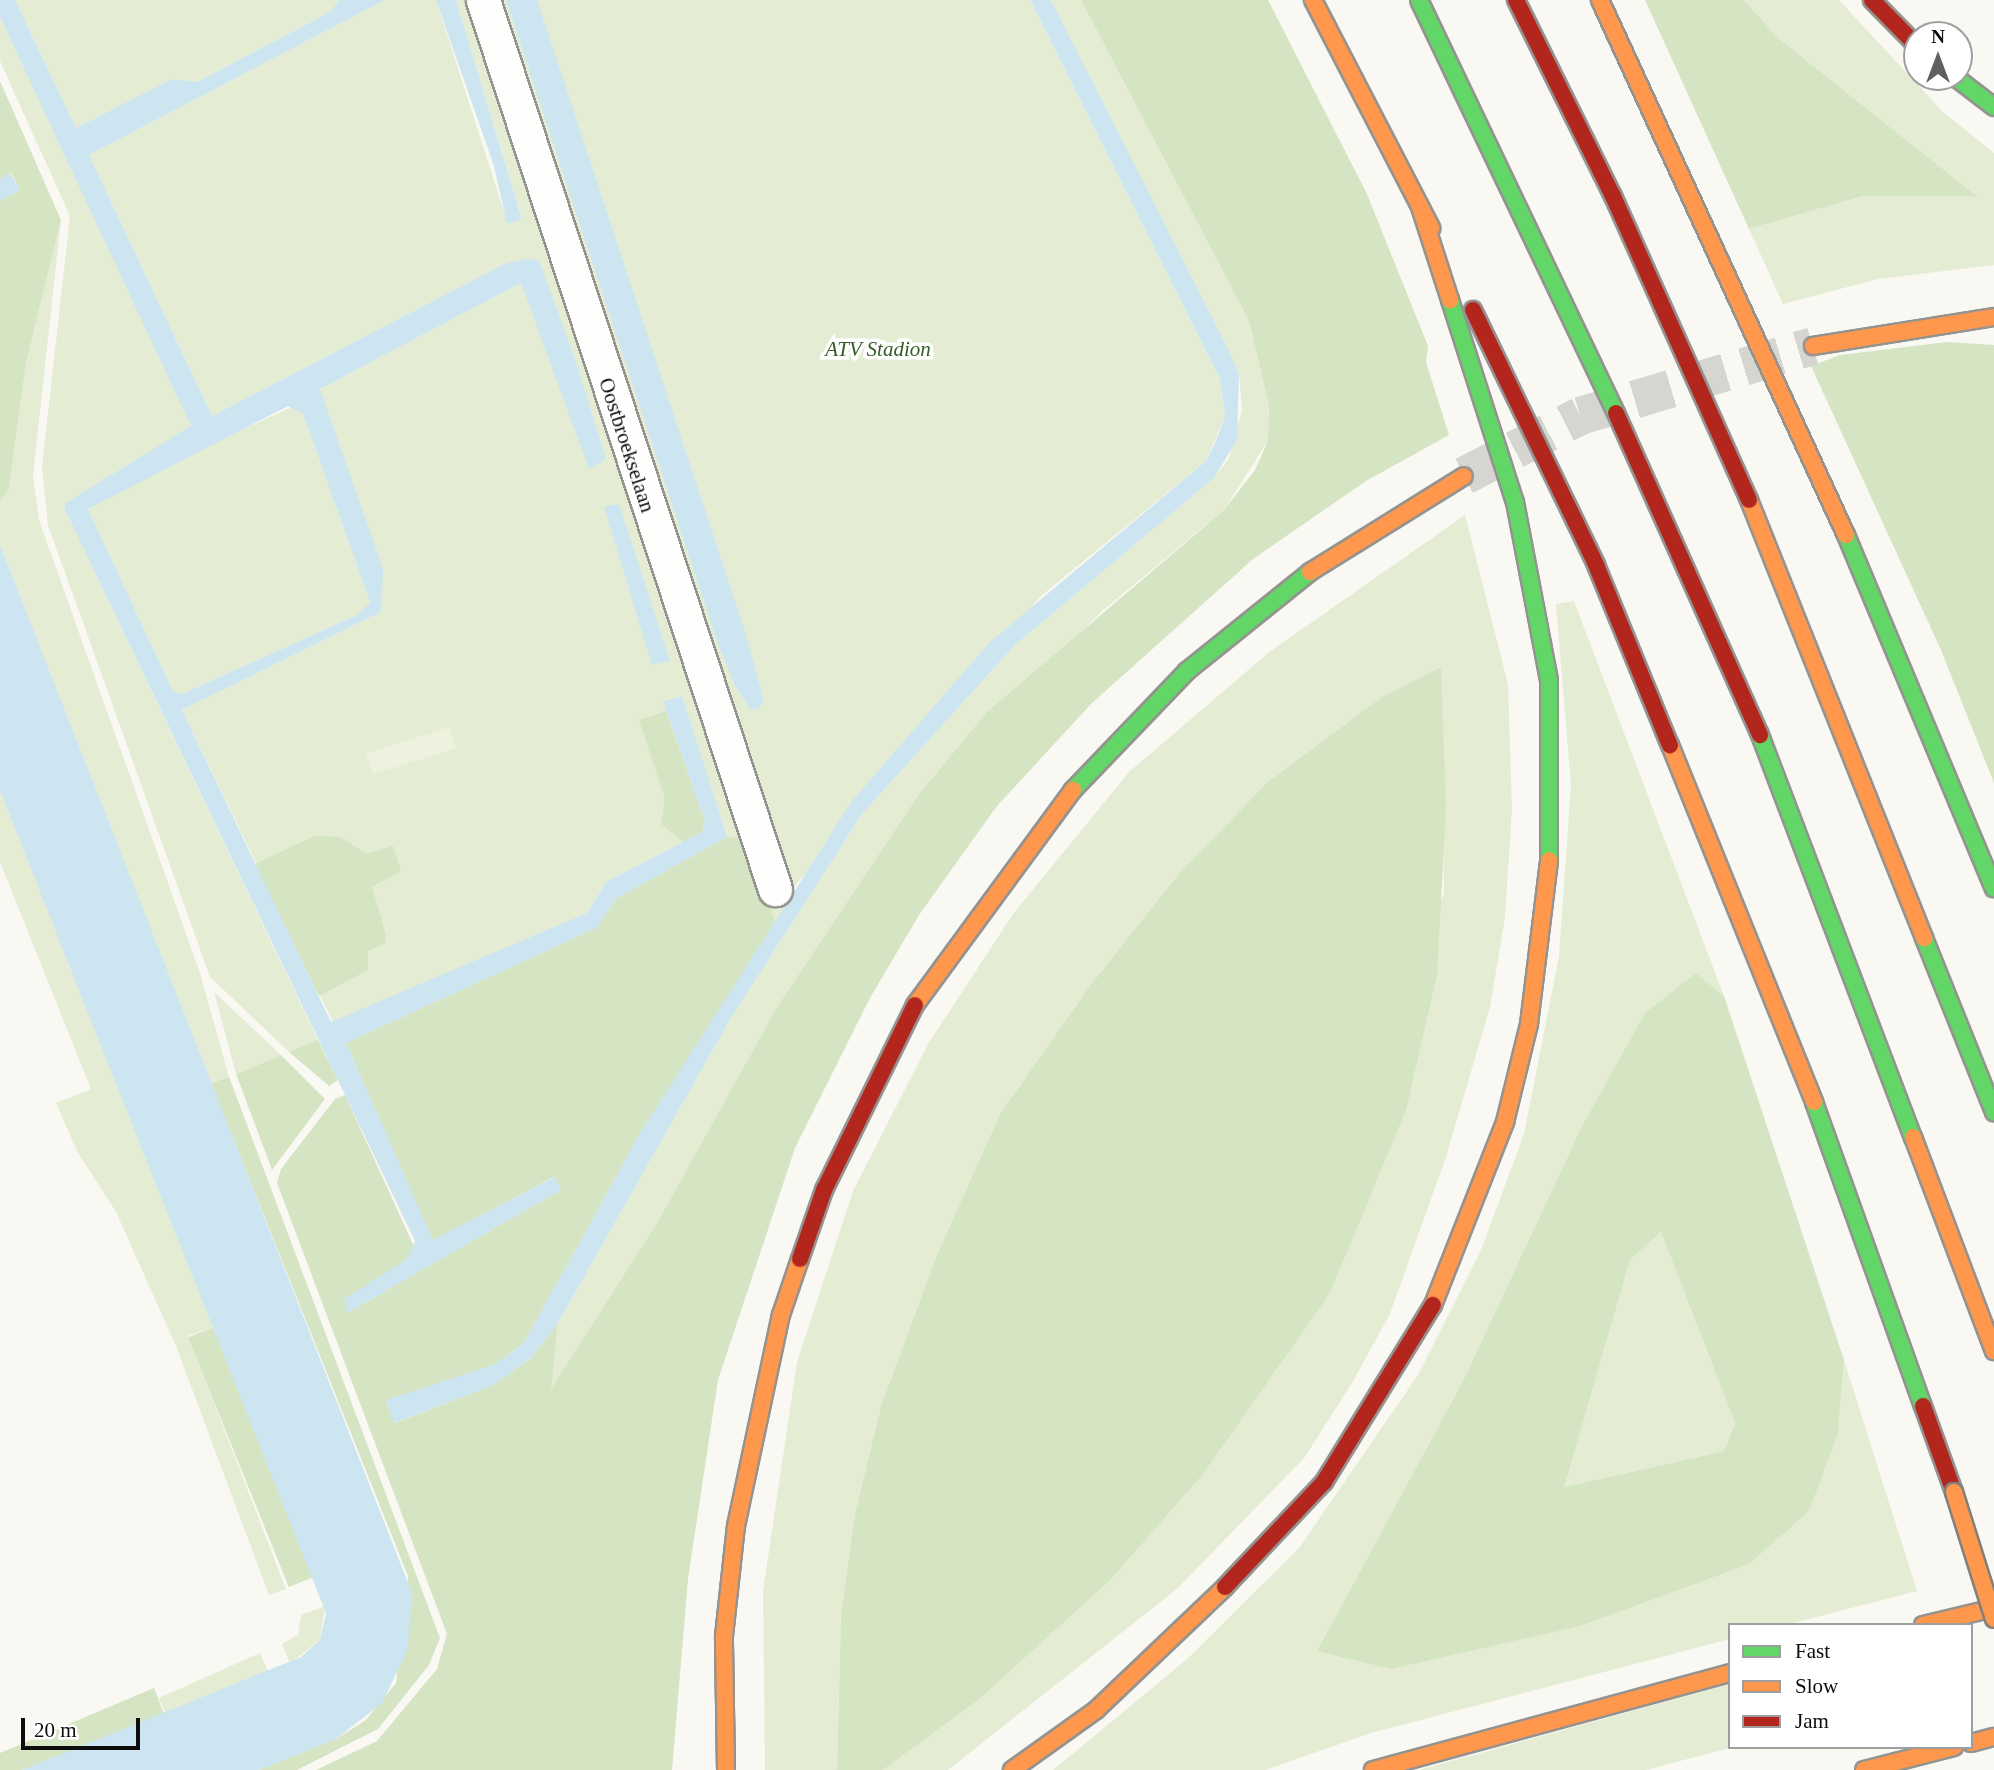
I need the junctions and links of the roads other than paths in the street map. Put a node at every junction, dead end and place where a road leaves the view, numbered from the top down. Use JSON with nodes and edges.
{"nodes":[{"id":1,"x":483,"y":0,"type":"edge"},
{"id":2,"x":1313,"y":0,"type":"edge"},
{"id":3,"x":1419,"y":0,"type":"edge"},
{"id":4,"x":1516,"y":0,"type":"edge"},
{"id":5,"x":1600,"y":0,"type":"edge"},
{"id":6,"x":1872,"y":0,"type":"edge"},
{"id":7,"x":1903,"y":32,"type":"edge"},
{"id":8,"x":1973,"y":91,"type":"edge"},
{"id":9,"x":1994,"y":107,"type":"edge"},
{"id":10,"x":1420,"y":207,"type":"junction"},
{"id":11,"x":1994,"y":317,"type":"edge"},
{"id":12,"x":1813,"y":346,"type":"tunnel mouth"},
{"id":13,"x":1464,"y":476,"type":"tunnel mouth"},
{"id":14,"x":1994,"y":888,"type":"edge"},
{"id":15,"x":775,"y":889,"type":"dead end"},
{"id":16,"x":1994,"y":1112,"type":"edge"},
{"id":17,"x":1994,"y":1352,"type":"edge"},
{"id":18,"x":1994,"y":1608,"type":"edge"},
{"id":19,"x":1994,"y":1619,"type":"edge"},
{"id":20,"x":1931,"y":1623,"type":"edge"},
{"id":21,"x":1728,"y":1675,"type":"edge"},
{"id":22,"x":1994,"y":1737,"type":"edge"},
{"id":23,"x":1973,"y":1742,"type":"edge"},
{"id":24,"x":1946,"y":1749,"type":"edge"},
{"id":25,"x":726,"y":1770,"type":"edge"},
{"id":26,"x":1012,"y":1770,"type":"edge"},
{"id":27,"x":1373,"y":1770,"type":"edge"},
{"id":28,"x":1864,"y":1770,"type":"edge"}],
"edges":[{"from":1,"to":15,"type":"street","name":"Oostbroekselaan"},
{"from":2,"to":10,"type":"highway"},
{"from":3,"to":17,"type":"highway"},
{"from":4,"to":16,"type":"highway"},
{"from":5,"to":14,"type":"highway"},
{"from":6,"to":7,"type":"highway"},
{"from":8,"to":9,"type":"highway"},
{"from":10,"to":19,"type":"highway","bridge":true},
{"from":10,"to":26,"type":"highway"},
{"from":11,"to":12,"type":"highway"},
{"from":13,"to":25,"type":"highway"},
{"from":18,"to":20,"type":"highway"},
{"from":21,"to":27,"type":"highway"},
{"from":22,"to":23,"type":"highway"},
{"from":24,"to":28,"type":"highway"}]}
